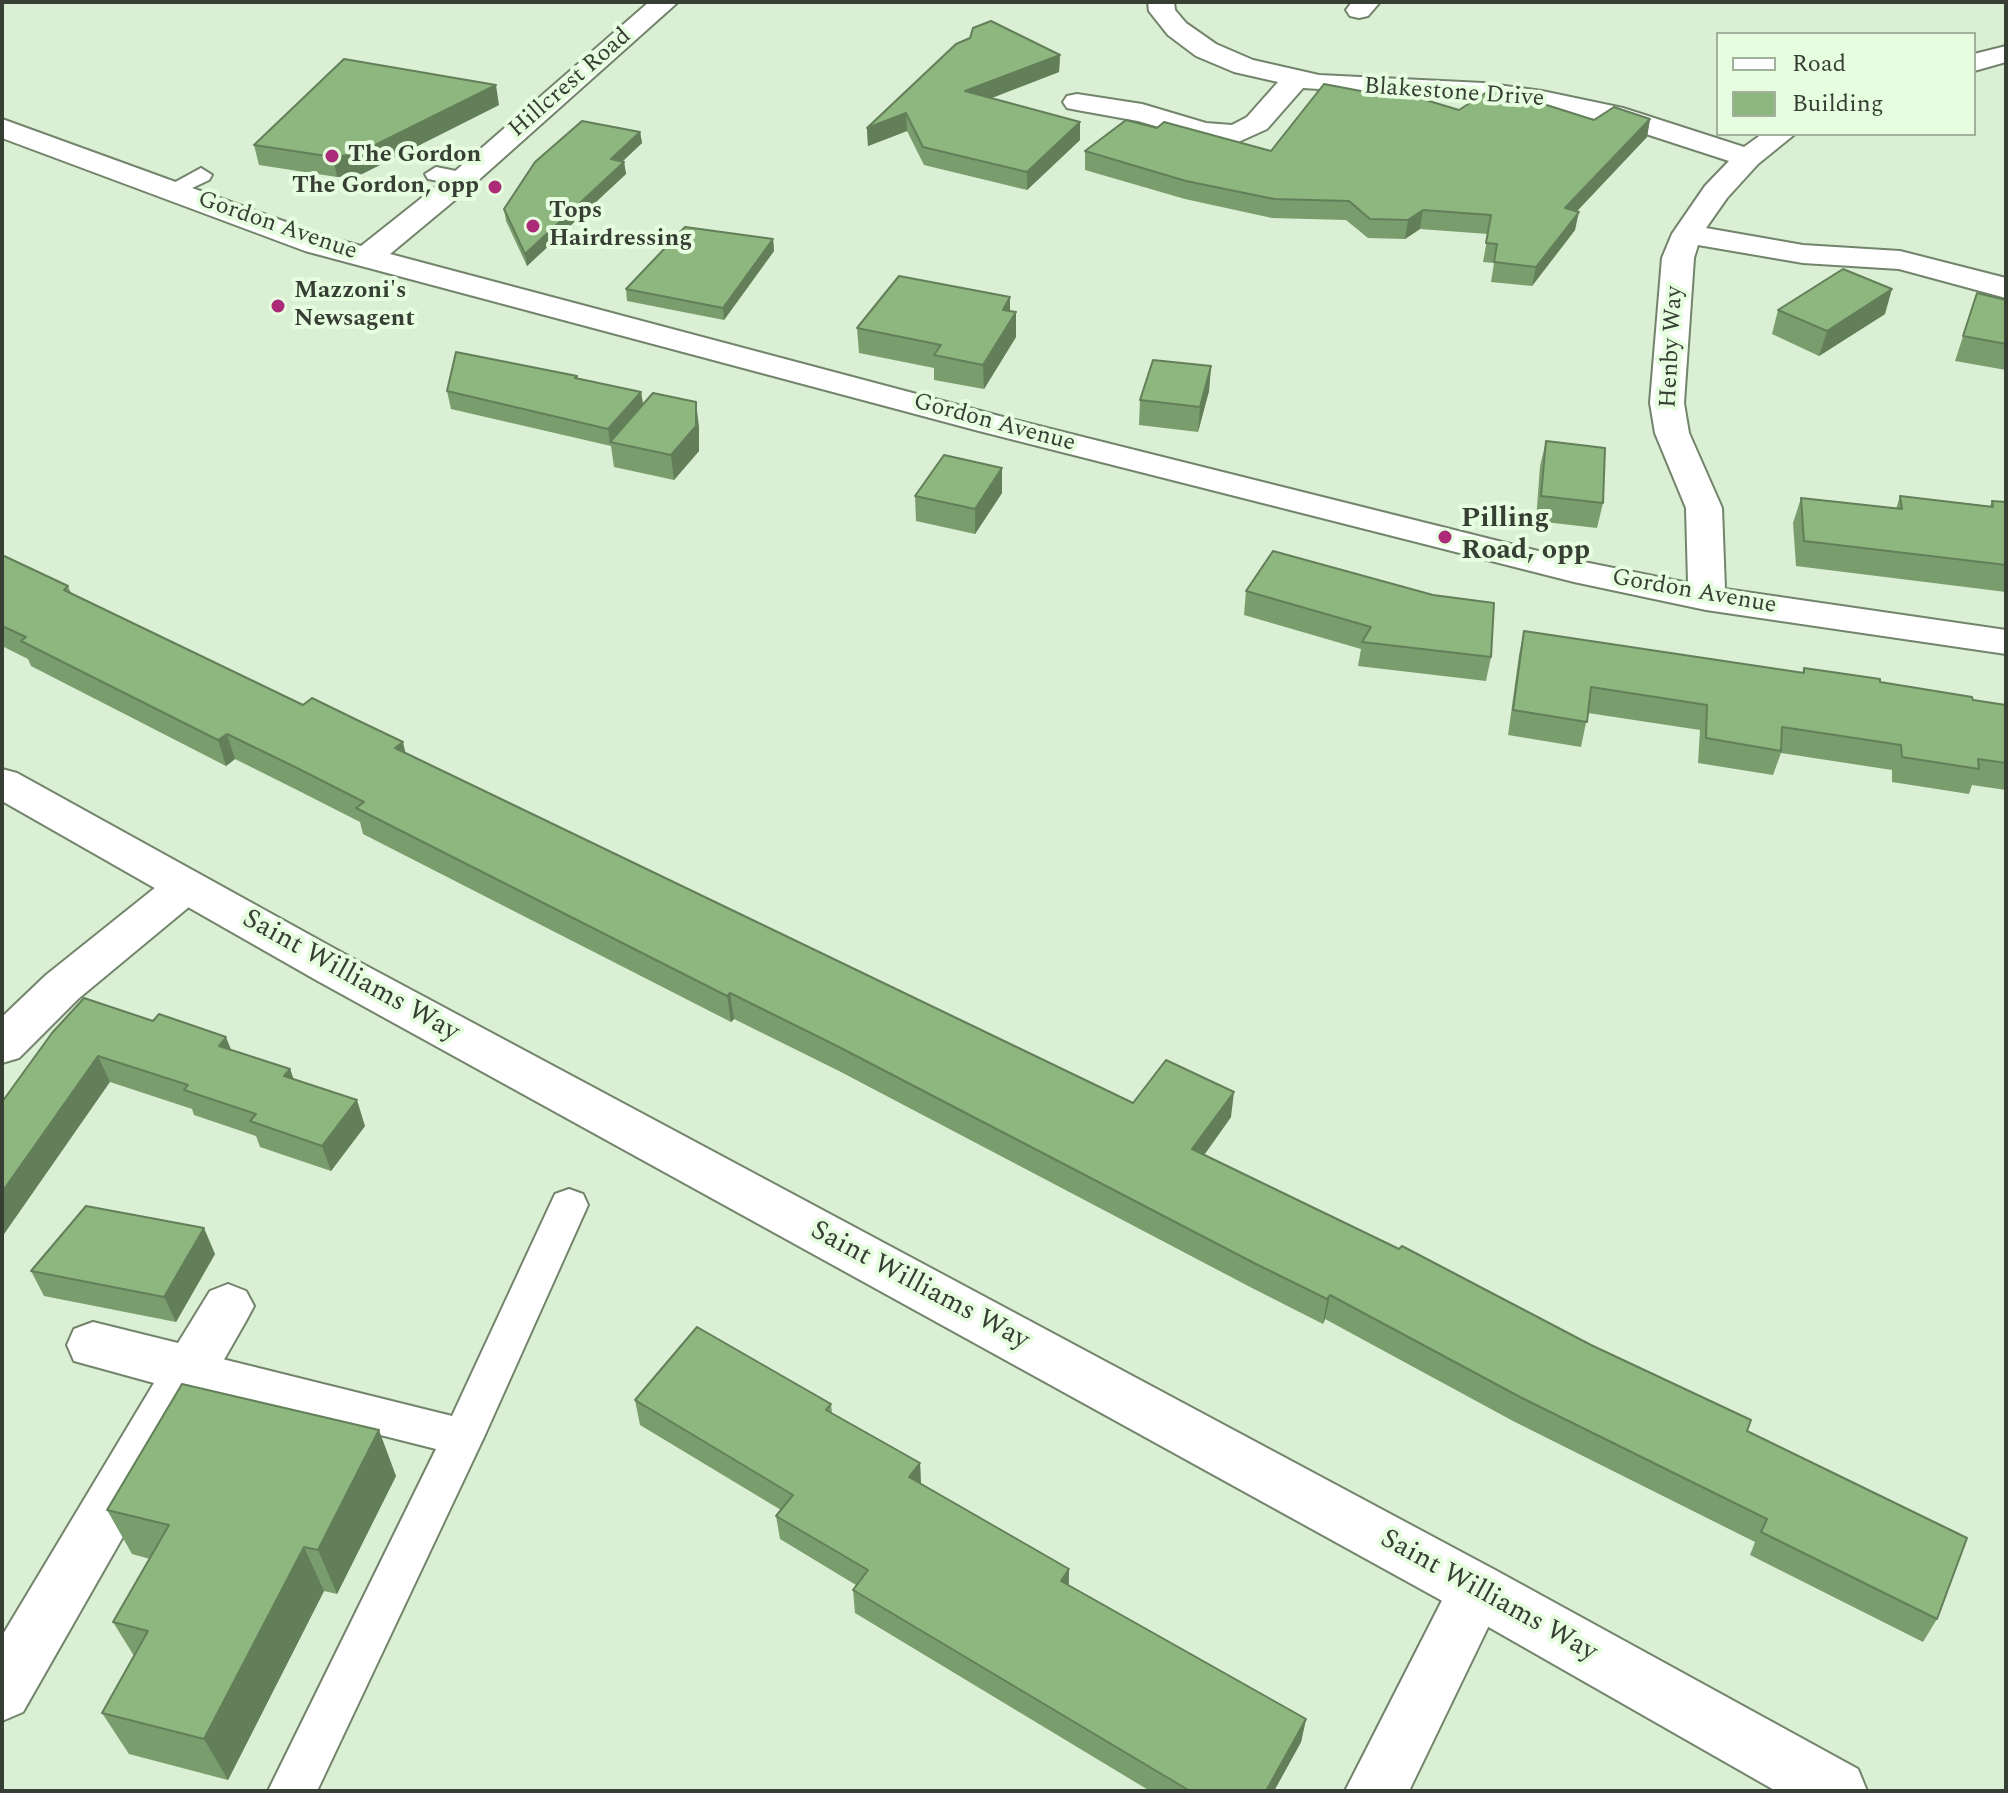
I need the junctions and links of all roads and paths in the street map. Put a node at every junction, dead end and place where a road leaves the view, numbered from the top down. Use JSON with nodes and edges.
{"nodes":[{"id":1,"x":665,"y":2,"type":"edge"},
{"id":2,"x":1161,"y":2,"type":"edge"},
{"id":3,"x":2006,"y":54,"type":"edge"},
{"id":4,"x":1976,"y":62,"type":"edge"},
{"id":5,"x":1296,"y":79,"type":"junction"},
{"id":6,"x":1077,"y":102,"type":"dead end"},
{"id":7,"x":2,"y":128,"type":"edge"},
{"id":8,"x":1778,"y":136,"type":"edge"},
{"id":9,"x":1748,"y":158,"type":"junction"},
{"id":10,"x":201,"y":175,"type":"dead end"},
{"id":11,"x":171,"y":191,"type":"junction"},
{"id":12,"x":1687,"y":234,"type":"junction"},
{"id":13,"x":366,"y":258,"type":"junction"},
{"id":14,"x":2006,"y":288,"type":"edge"},
{"id":15,"x":1706,"y":598,"type":"junction"},
{"id":16,"x":2006,"y":642,"type":"edge"},
{"id":17,"x":2,"y":783,"type":"edge"},
{"id":18,"x":186,"y":886,"type":"junction"},
{"id":19,"x":2,"y":1045,"type":"edge"},
{"id":20,"x":569,"y":1205,"type":"dead end"},
{"id":21,"x":228,"y":1306,"type":"dead end"},
{"id":22,"x":93,"y":1345,"type":"dead end"},
{"id":23,"x":190,"y":1369,"type":"junction"},
{"id":24,"x":463,"y":1437,"type":"junction"},
{"id":25,"x":1477,"y":1590,"type":"junction"},
{"id":26,"x":2,"y":1692,"type":"edge"},
{"id":27,"x":292,"y":1791,"type":"edge"},
{"id":28,"x":1376,"y":1791,"type":"edge"},
{"id":29,"x":1836,"y":1791,"type":"edge"}],
"edges":[{"from":1,"to":13,"type":"main road","name":"Hillcrest Road"},
{"from":2,"to":5,"type":"main road","name":"Blakestone Drive"},
{"from":3,"to":4,"type":"main road"},
{"from":5,"to":6,"type":"main road"},
{"from":5,"to":9,"type":"main road","name":"Blakestone Drive"},
{"from":7,"to":11,"type":"main road","name":"Gordon Avenue"},
{"from":8,"to":9,"type":"main road","name":"Henby Way"},
{"from":9,"to":12,"type":"main road","name":"Henby Way"},
{"from":10,"to":11,"type":"lane"},
{"from":11,"to":13,"type":"main road","name":"Gordon Avenue"},
{"from":12,"to":14,"type":"main road"},
{"from":12,"to":15,"type":"main road","name":"Henby Way"},
{"from":13,"to":15,"type":"main road","name":"Gordon Avenue"},
{"from":15,"to":16,"type":"main road","name":"Gordon Avenue"},
{"from":17,"to":18,"type":"main road","name":"Saint Williams Way"},
{"from":18,"to":19,"type":"main road"},
{"from":18,"to":25,"type":"main road","name":"Saint Williams Way"},
{"from":20,"to":24,"type":"lane"},
{"from":21,"to":23,"type":"main road"},
{"from":22,"to":23,"type":"main road"},
{"from":23,"to":24,"type":"lane"},
{"from":23,"to":26,"type":"main road"},
{"from":24,"to":27,"type":"lane"},
{"from":25,"to":28,"type":"main road"},
{"from":25,"to":29,"type":"main road","name":"Saint Williams Way"}]}
